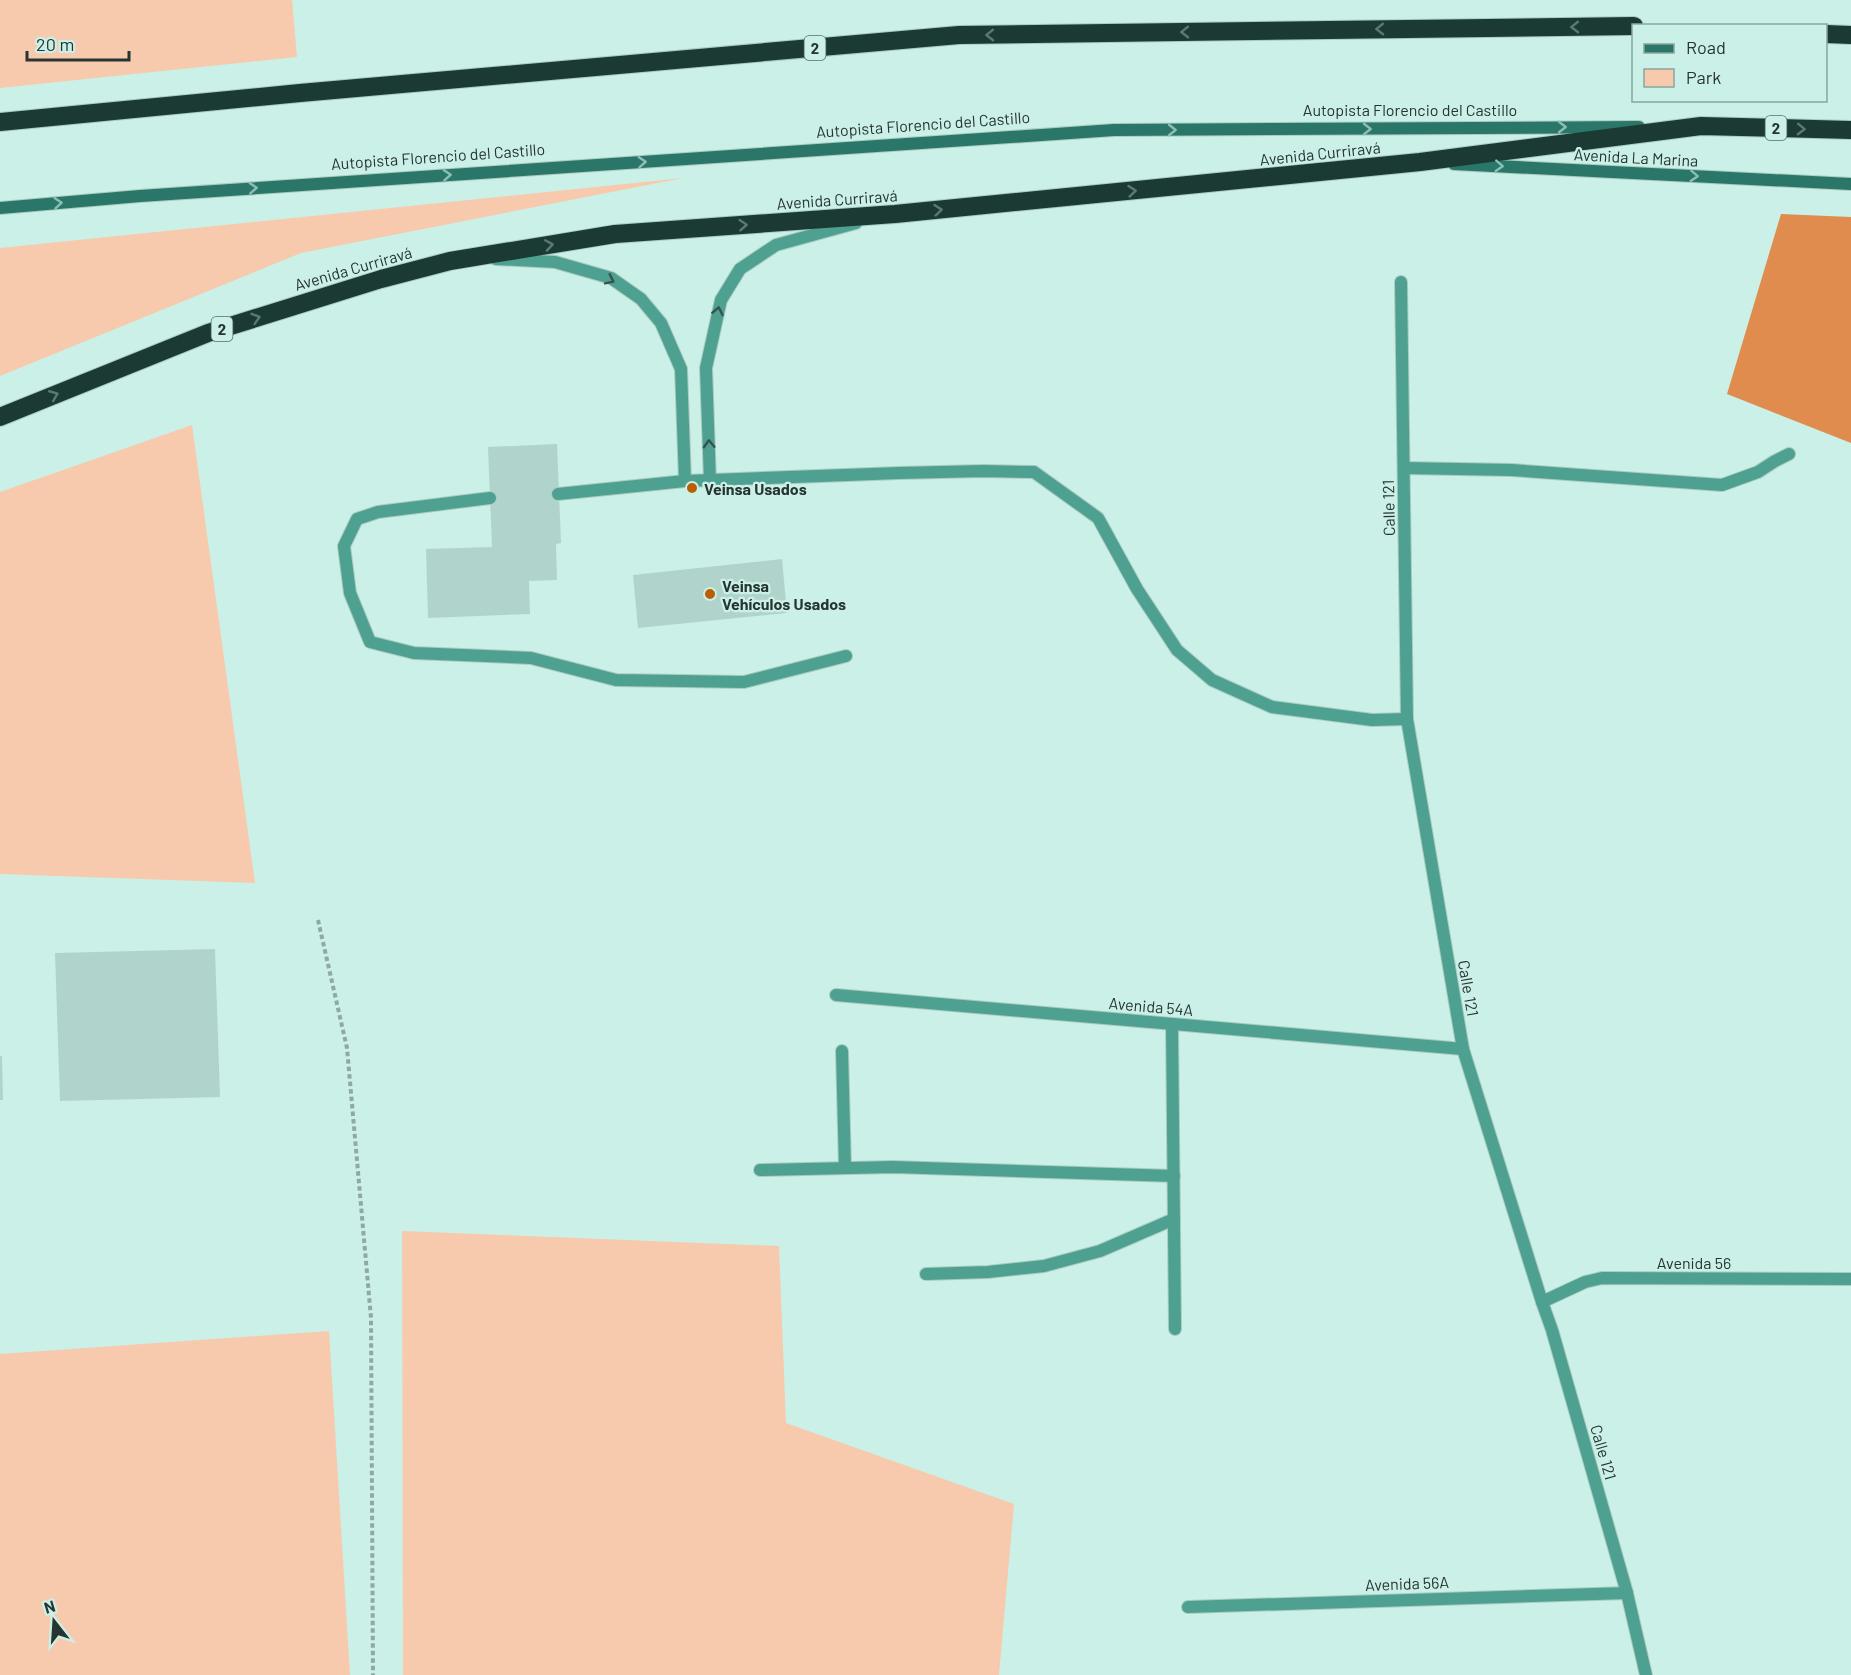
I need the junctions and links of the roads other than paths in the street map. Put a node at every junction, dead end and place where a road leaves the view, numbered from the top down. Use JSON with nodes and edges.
{"nodes":[{"id":1,"x":1632,"y":26,"type":"edge"},
{"id":2,"x":1827,"y":34,"type":"edge"},
{"id":3,"x":1851,"y":35,"type":"edge"},
{"id":4,"x":0,"y":122,"type":"edge"},
{"id":5,"x":1701,"y":126,"type":"junction"},
{"id":6,"x":1851,"y":130,"type":"edge"},
{"id":7,"x":1420,"y":162,"type":"junction"},
{"id":8,"x":1851,"y":184,"type":"edge"},
{"id":9,"x":0,"y":208,"type":"edge"},
{"id":10,"x":895,"y":214,"type":"junction"},
{"id":11,"x":450,"y":261,"type":"junction"},
{"id":12,"x":1401,"y":282,"type":"dead end"},
{"id":13,"x":0,"y":417,"type":"edge"},
{"id":14,"x":1789,"y":454,"type":"dead end"},
{"id":15,"x":1404,"y":468,"type":"junction"},
{"id":16,"x":710,"y":480,"type":"junction"},
{"id":17,"x":685,"y":481,"type":"junction"},
{"id":18,"x":558,"y":494,"type":"dead end"},
{"id":19,"x":490,"y":498,"type":"dead end"},
{"id":20,"x":846,"y":656,"type":"dead end"},
{"id":21,"x":1407,"y":719,"type":"junction"},
{"id":22,"x":836,"y":995,"type":"dead end"},
{"id":23,"x":1172,"y":1024,"type":"junction"},
{"id":24,"x":1463,"y":1049,"type":"junction"},
{"id":25,"x":842,"y":1052,"type":"dead end"},
{"id":26,"x":845,"y":1168,"type":"junction"},
{"id":27,"x":760,"y":1170,"type":"dead end"},
{"id":28,"x":1174,"y":1176,"type":"junction"},
{"id":29,"x":1174,"y":1219,"type":"junction"},
{"id":30,"x":926,"y":1274,"type":"dead end"},
{"id":31,"x":1851,"y":1279,"type":"edge"},
{"id":32,"x":1542,"y":1302,"type":"junction"},
{"id":33,"x":1175,"y":1329,"type":"dead end"},
{"id":34,"x":1627,"y":1593,"type":"junction"},
{"id":35,"x":1188,"y":1607,"type":"dead end"},
{"id":36,"x":1646,"y":1675,"type":"edge"}],
"edges":[{"from":1,"to":4,"type":"highway","number":"2","one_way":true},
{"from":2,"to":3,"type":"highway"},
{"from":5,"to":6,"type":"highway","name":"Autopista Florencio del Castillo","number":"2","one_way":true},
{"from":5,"to":7,"type":"highway","name":"Avenida Curriravá"},
{"from":9,"to":5,"type":"main road","name":"Autopista Florencio del Castillo","one_way":true},
{"from":7,"to":8,"type":"main road","name":"Avenida La Marina","one_way":true},
{"from":10,"to":7,"type":"highway","name":"Avenida Curriravá","one_way":true},
{"from":11,"to":10,"type":"highway","name":"Avenida Curriravá","one_way":true},
{"from":16,"to":10,"type":"street","one_way":true},
{"from":13,"to":11,"type":"highway","name":"Avenida Curriravá","number":"2","one_way":true},
{"from":11,"to":17,"type":"street","one_way":true},
{"from":12,"to":15,"type":"street","name":"Calle 121"},
{"from":14,"to":15,"type":"street"},
{"from":15,"to":21,"type":"street","name":"Calle 121"},
{"from":16,"to":17,"type":"street"},
{"from":16,"to":21,"type":"street"},
{"from":17,"to":18,"type":"street"},
{"from":19,"to":20,"type":"street"},
{"from":21,"to":24,"type":"street","name":"Calle 121"},
{"from":22,"to":23,"type":"street","name":"Avenida 54A"},
{"from":23,"to":24,"type":"street","name":"Avenida 54A"},
{"from":23,"to":28,"type":"street"},
{"from":24,"to":32,"type":"street","name":"Calle 121"},
{"from":25,"to":26,"type":"street"},
{"from":26,"to":27,"type":"street"},
{"from":26,"to":28,"type":"street"},
{"from":28,"to":29,"type":"street"},
{"from":29,"to":30,"type":"street"},
{"from":29,"to":33,"type":"street"},
{"from":31,"to":32,"type":"street","name":"Avenida 56"},
{"from":32,"to":34,"type":"street","name":"Calle 121"},
{"from":34,"to":35,"type":"street","name":"Avenida 56A"},
{"from":34,"to":36,"type":"street","name":"Calle 121"}]}
